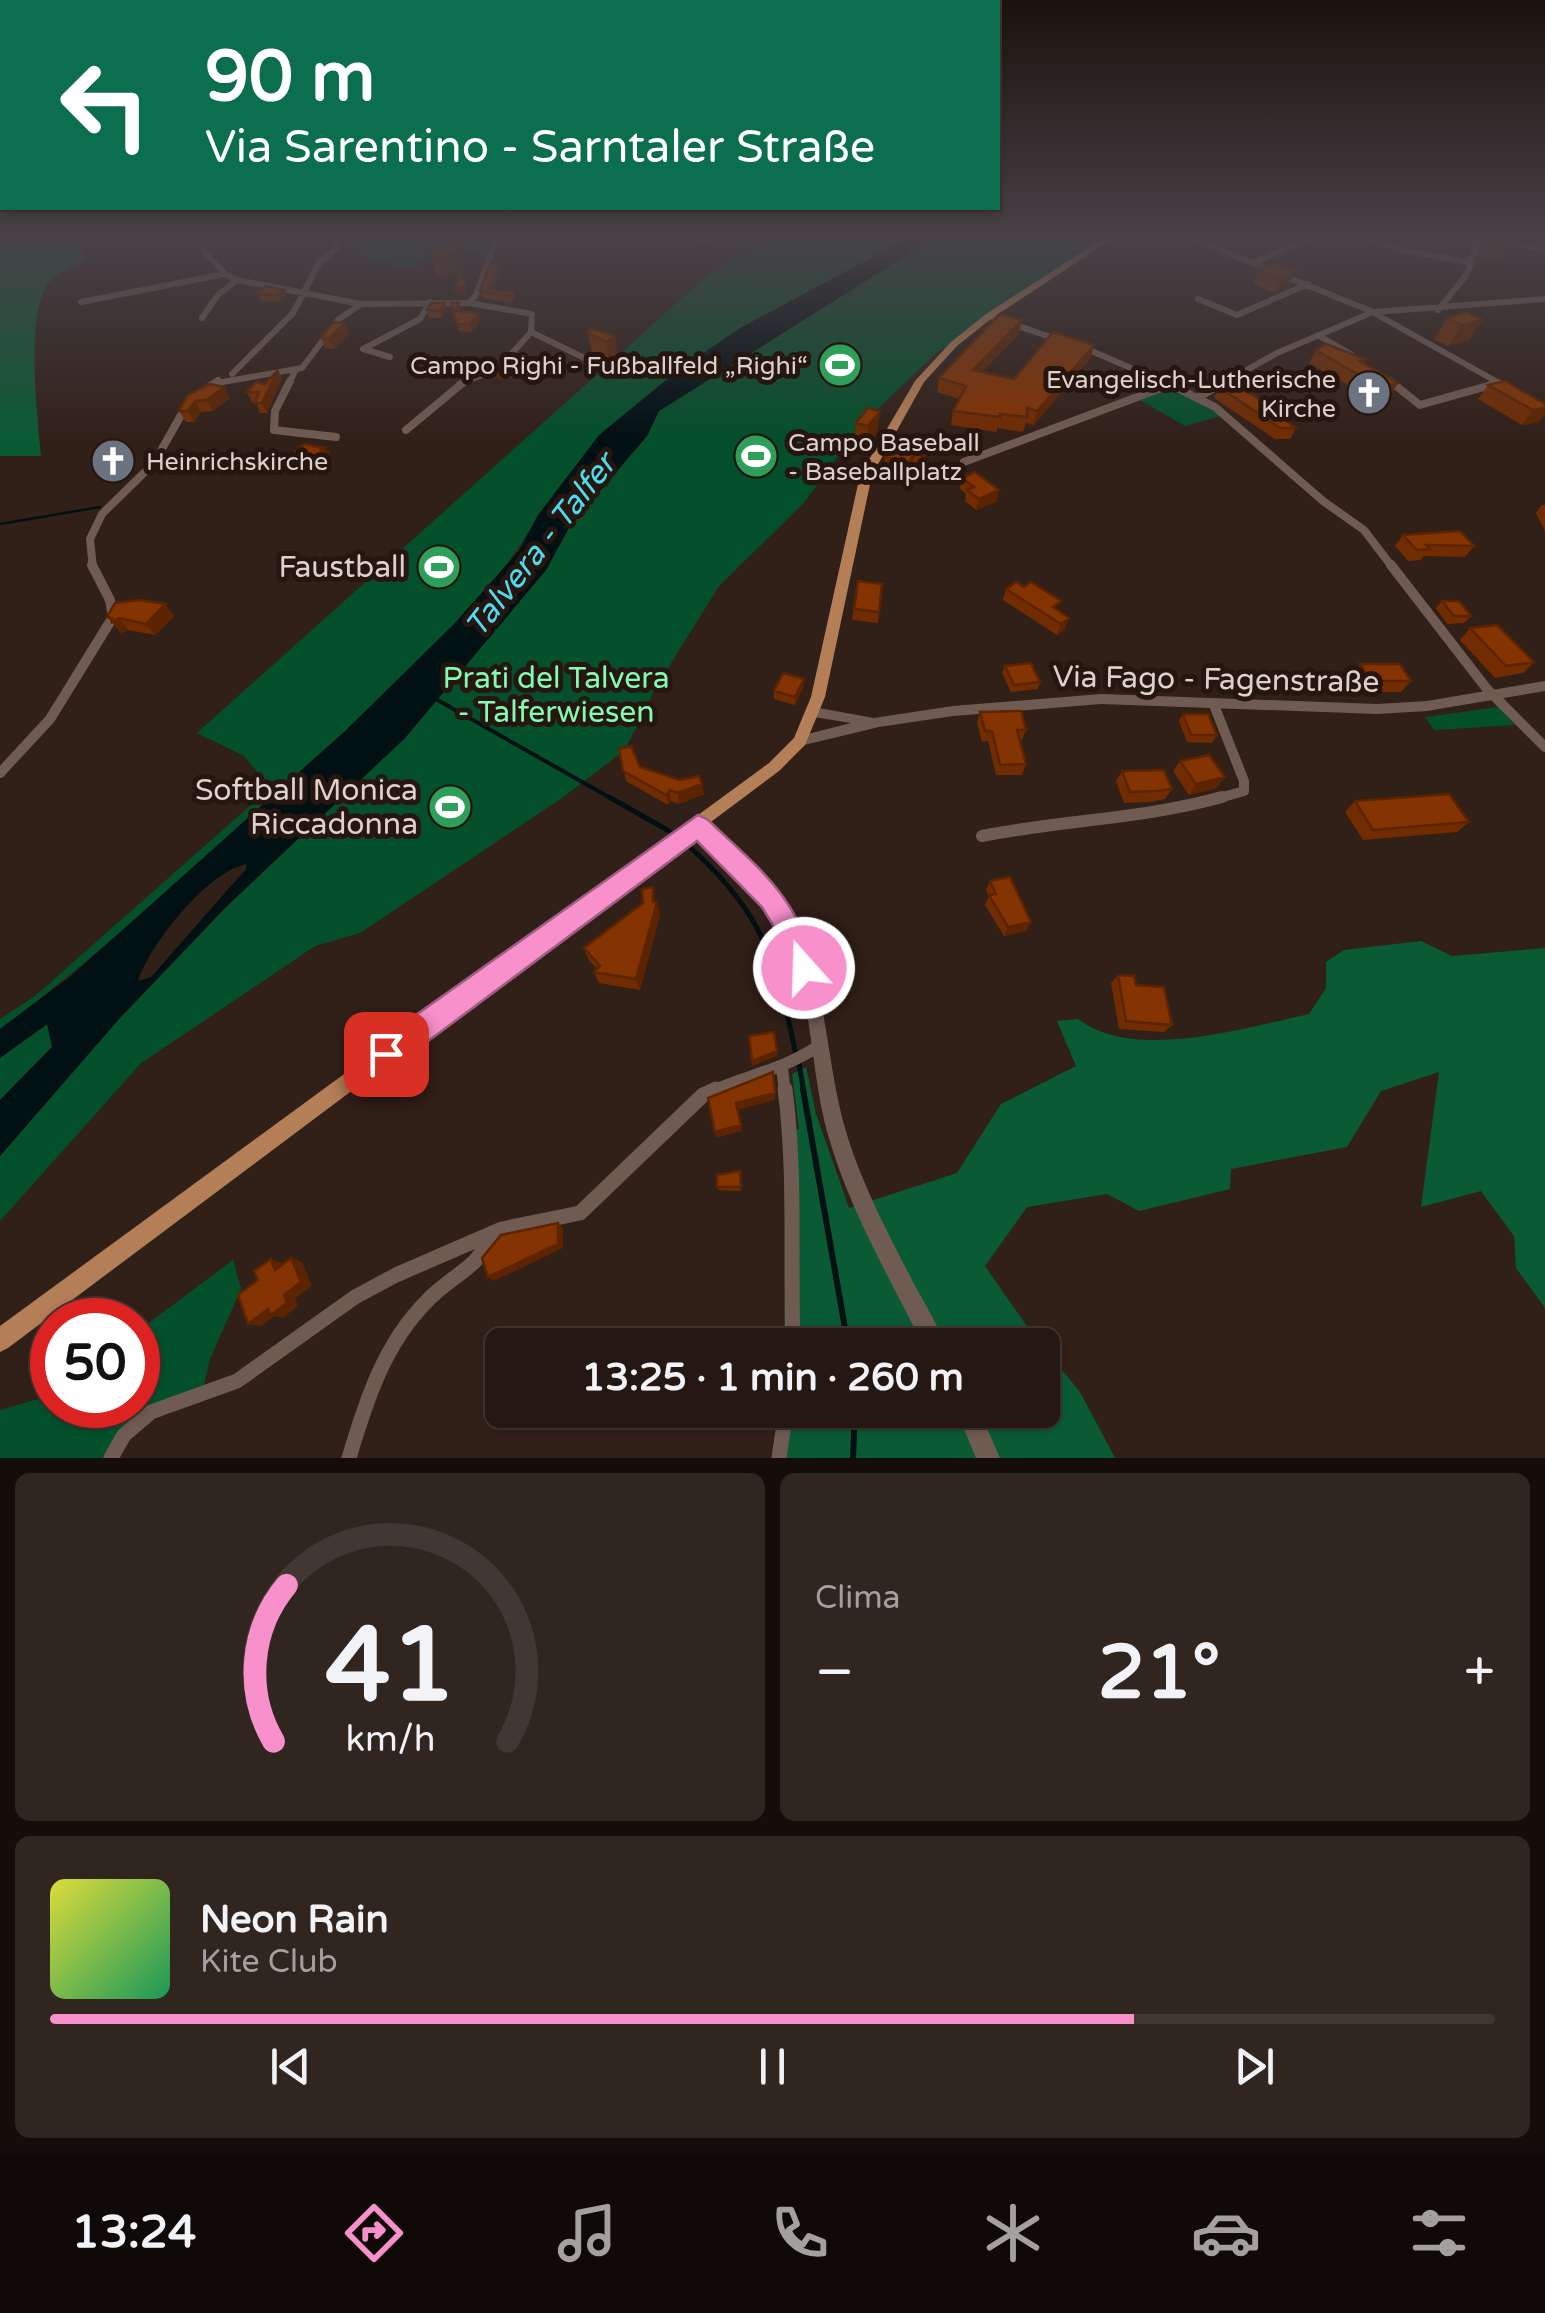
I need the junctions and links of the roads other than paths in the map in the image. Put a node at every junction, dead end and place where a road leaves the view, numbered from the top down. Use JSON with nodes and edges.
{"nodes":[{"id":1,"x":213,"y":304,"type":"edge"},
{"id":2,"x":297,"y":304,"type":"edge"},
{"id":3,"x":361,"y":304,"type":"edge"},
{"id":4,"x":429,"y":304,"type":"edge"},
{"id":5,"x":480,"y":304,"type":"edge"},
{"id":6,"x":1008,"y":304,"type":"edge"},
{"id":7,"x":1210,"y":304,"type":"edge"},
{"id":8,"x":1262,"y":304,"type":"edge"},
{"id":9,"x":1355,"y":304,"type":"edge"},
{"id":10,"x":1441,"y":304,"type":"edge"},
{"id":11,"x":1496,"y":304,"type":"edge"},
{"id":12,"x":1437,"y":310,"type":"junction"},
{"id":13,"x":1373,"y":312,"type":"junction"},
{"id":14,"x":989,"y":316,"type":"junction"},
{"id":15,"x":202,"y":318,"type":"dead end"},
{"id":16,"x":531,"y":332,"type":"junction"},
{"id":17,"x":1318,"y":335,"type":"junction"},
{"id":18,"x":1354,"y":356,"type":"edge"},
{"id":19,"x":390,"y":357,"type":"dead end"},
{"id":20,"x":603,"y":367,"type":"dead end"},
{"id":21,"x":245,"y":370,"type":"junction"},
{"id":22,"x":295,"y":371,"type":"junction"},
{"id":23,"x":1383,"y":376,"type":"edge"},
{"id":24,"x":1499,"y":383,"type":"junction"},
{"id":25,"x":1172,"y":384,"type":"junction"},
{"id":26,"x":1516,"y":392,"type":"edge"},
{"id":27,"x":1198,"y":398,"type":"junction"},
{"id":28,"x":406,"y":430,"type":"dead end"},
{"id":29,"x":336,"y":437,"type":"dead end"},
{"id":30,"x":964,"y":462,"type":"dead end"},
{"id":31,"x":1545,"y":686,"type":"edge"},
{"id":32,"x":1492,"y":694,"type":"junction"},
{"id":33,"x":1214,"y":705,"type":"junction"},
{"id":34,"x":813,"y":712,"type":"junction"},
{"id":35,"x":879,"y":722,"type":"junction"},
{"id":36,"x":800,"y":741,"type":"junction"},
{"id":37,"x":1545,"y":747,"type":"edge"},
{"id":38,"x":0,"y":773,"type":"edge"},
{"id":39,"x":698,"y":826,"type":"junction"},
{"id":40,"x":982,"y":836,"type":"dead end"},
{"id":41,"x":812,"y":1050,"type":"junction"},
{"id":42,"x":785,"y":1067,"type":"junction"},
{"id":43,"x":502,"y":1229,"type":"junction"},
{"id":44,"x":792,"y":1328,"type":"edge"},
{"id":45,"x":927,"y":1328,"type":"edge"},
{"id":46,"x":0,"y":1340,"type":"edge"},
{"id":47,"x":783,"y":1428,"type":"edge"},
{"id":48,"x":975,"y":1428,"type":"edge"},
{"id":49,"x":111,"y":1458,"type":"edge"},
{"id":50,"x":348,"y":1458,"type":"edge"},
{"id":51,"x":779,"y":1458,"type":"edge"},
{"id":52,"x":988,"y":1458,"type":"edge"}],
"edges":[{"from":1,"to":15,"type":"street"},
{"from":2,"to":21,"type":"street"},
{"from":3,"to":22,"type":"street"},
{"from":4,"to":19,"type":"street"},
{"from":5,"to":16,"type":"street"},
{"from":6,"to":14,"type":"main road"},
{"from":7,"to":8,"type":"street"},
{"from":9,"to":13,"type":"street"},
{"from":10,"to":12,"type":"street"},
{"from":11,"to":12,"type":"street"},
{"from":12,"to":13,"type":"street"},
{"from":13,"to":17,"type":"street"},
{"from":13,"to":24,"type":"street"},
{"from":14,"to":25,"type":"street"},
{"from":14,"to":34,"type":"main road"},
{"from":16,"to":20,"type":"street"},
{"from":16,"to":28,"type":"street"},
{"from":17,"to":18,"type":"street"},
{"from":17,"to":27,"type":"street"},
{"from":21,"to":22,"type":"street"},
{"from":21,"to":38,"type":"street"},
{"from":22,"to":29,"type":"street"},
{"from":23,"to":24,"type":"street"},
{"from":24,"to":26,"type":"street"},
{"from":25,"to":27,"type":"street"},
{"from":25,"to":30,"type":"street"},
{"from":27,"to":32,"type":"street"},
{"from":31,"to":32,"type":"street","name":"Via Fago - Fagenstraße"},
{"from":32,"to":33,"type":"street","name":"Via Fago - Fagenstraße"},
{"from":32,"to":37,"type":"street"},
{"from":33,"to":35,"type":"street","name":"Via Fago - Fagenstraße"},
{"from":33,"to":40,"type":"street"},
{"from":34,"to":35,"type":"street","name":"Via Fago - Fagenstraße"},
{"from":34,"to":36,"type":"main road"},
{"from":35,"to":36,"type":"street","name":"Via Fago - Fagenstraße"},
{"from":36,"to":39,"type":"main road"},
{"from":39,"to":41,"type":"street"},
{"from":39,"to":46,"type":"main road"},
{"from":41,"to":42,"type":"street"},
{"from":41,"to":45,"type":"street"},
{"from":42,"to":43,"type":"street"},
{"from":42,"to":44,"type":"street"},
{"from":43,"to":49,"type":"street"},
{"from":43,"to":50,"type":"street"},
{"from":47,"to":51,"type":"street"},
{"from":48,"to":52,"type":"main road"}]}
